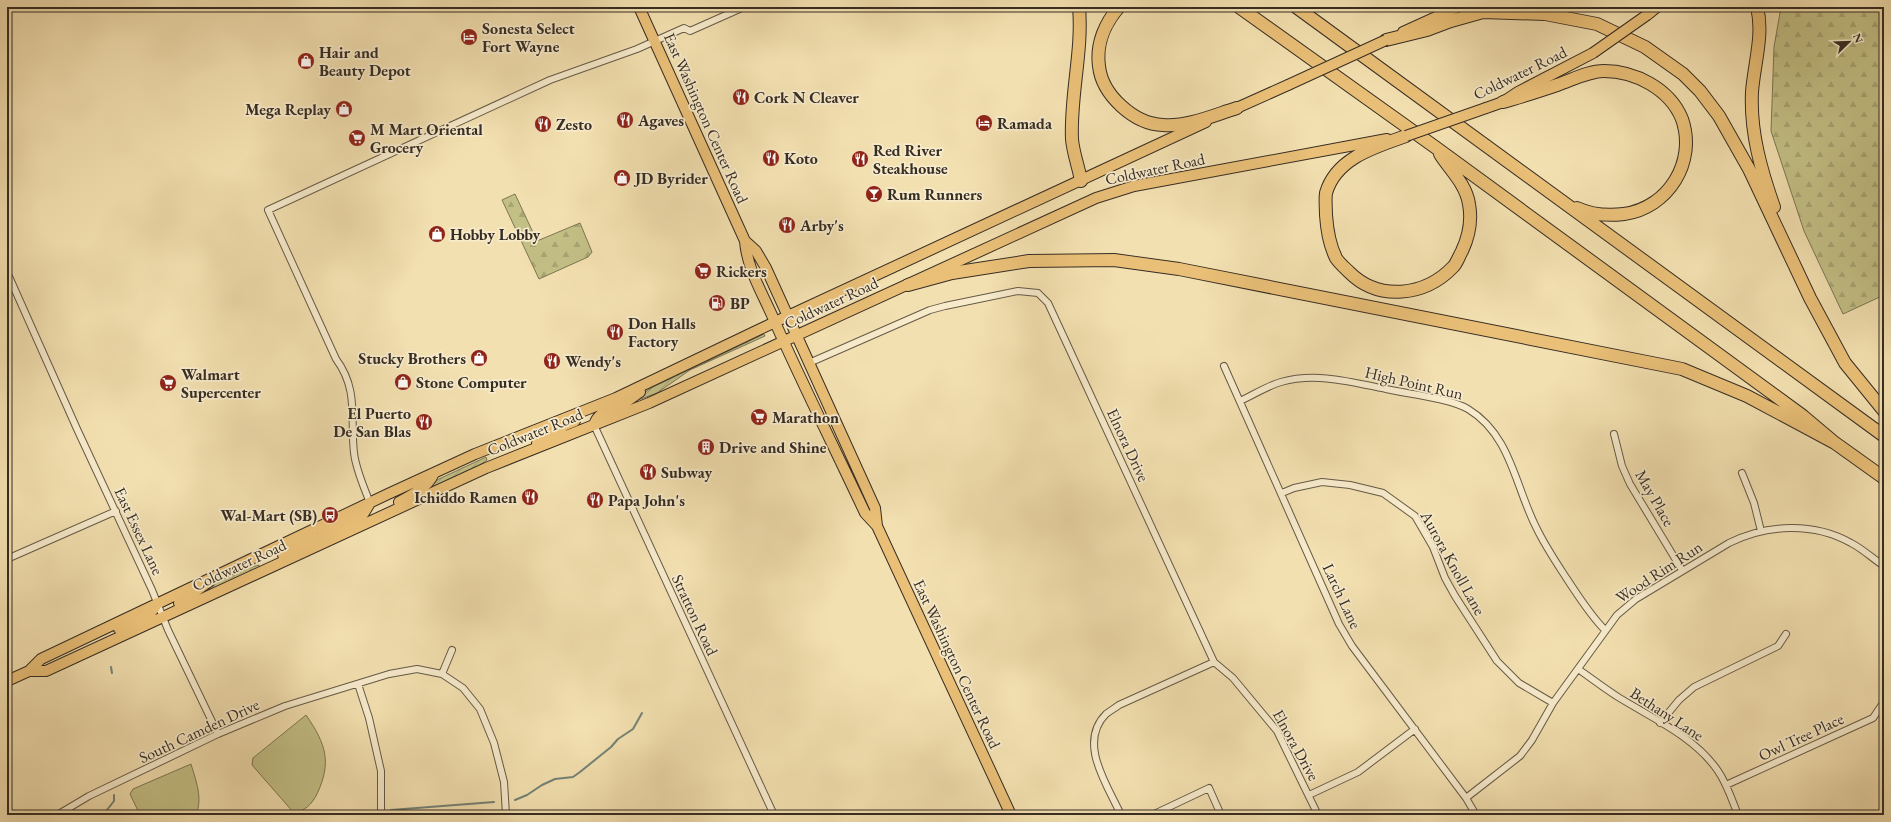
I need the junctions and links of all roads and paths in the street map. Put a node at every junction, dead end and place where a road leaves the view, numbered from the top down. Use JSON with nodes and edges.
{"nodes":[{"id":1,"x":639,"y":7,"type":"edge"},
{"id":2,"x":744,"y":7,"type":"edge"},
{"id":3,"x":1079,"y":7,"type":"edge"},
{"id":4,"x":1118,"y":7,"type":"edge"},
{"id":5,"x":1239,"y":7,"type":"edge"},
{"id":6,"x":1296,"y":7,"type":"edge"},
{"id":7,"x":1458,"y":7,"type":"edge"},
{"id":8,"x":1656,"y":7,"type":"edge"},
{"id":9,"x":1757,"y":7,"type":"edge"},
{"id":10,"x":1386,"y":40,"type":"junction"},
{"id":11,"x":655,"y":41,"type":"junction"},
{"id":12,"x":1502,"y":102,"type":"junction"},
{"id":13,"x":1237,"y":108,"type":"junction"},
{"id":14,"x":1406,"y":136,"type":"joint"},
{"id":15,"x":1370,"y":146,"type":"junction"},
{"id":16,"x":1435,"y":147,"type":"junction"},
{"id":17,"x":1081,"y":181,"type":"junction"},
{"id":18,"x":1557,"y":198,"type":"junction"},
{"id":19,"x":745,"y":241,"type":"junction"},
{"id":20,"x":1794,"y":264,"type":"junction"},
{"id":21,"x":7,"y":272,"type":"edge"},
{"id":22,"x":908,"y":285,"type":"junction"},
{"id":23,"x":788,"y":316,"type":"junction"},
{"id":24,"x":775,"y":322,"type":"junction"},
{"id":25,"x":796,"y":336,"type":"junction"},
{"id":26,"x":784,"y":342,"type":"junction"},
{"id":27,"x":809,"y":364,"type":"junction"},
{"id":28,"x":1224,"y":366,"type":"dead end"},
{"id":29,"x":649,"y":382,"type":"junction"},
{"id":30,"x":1240,"y":401,"type":"junction"},
{"id":31,"x":587,"y":409,"type":"junction"},
{"id":32,"x":1884,"y":411,"type":"edge"},
{"id":33,"x":594,"y":425,"type":"junction"},
{"id":34,"x":1614,"y":434,"type":"dead end"},
{"id":35,"x":1884,"y":436,"type":"edge"},
{"id":36,"x":1835,"y":444,"type":"junction"},
{"id":37,"x":532,"y":450,"type":"junction"},
{"id":38,"x":433,"y":473,"type":"junction"},
{"id":39,"x":1742,"y":473,"type":"dead end"},
{"id":40,"x":1884,"y":478,"type":"edge"},
{"id":41,"x":1282,"y":493,"type":"junction"},
{"id":42,"x":370,"y":503,"type":"junction"},
{"id":43,"x":116,"y":511,"type":"junction"},
{"id":44,"x":377,"y":519,"type":"junction"},
{"id":45,"x":877,"y":526,"type":"junction"},
{"id":46,"x":312,"y":531,"type":"junction"},
{"id":47,"x":1761,"y":531,"type":"junction"},
{"id":48,"x":303,"y":552,"type":"junction"},
{"id":49,"x":7,"y":559,"type":"edge"},
{"id":50,"x":275,"y":566,"type":"junction"},
{"id":51,"x":1884,"y":566,"type":"edge"},
{"id":52,"x":1682,"y":570,"type":"junction"},
{"id":53,"x":213,"y":576,"type":"junction"},
{"id":54,"x":157,"y":603,"type":"junction"},
{"id":55,"x":163,"y":617,"type":"junction"},
{"id":56,"x":1605,"y":630,"type":"junction"},
{"id":57,"x":1786,"y":634,"type":"dead end"},
{"id":58,"x":452,"y":650,"type":"dead end"},
{"id":59,"x":76,"y":657,"type":"junction"},
{"id":60,"x":1214,"y":662,"type":"junction"},
{"id":61,"x":1578,"y":669,"type":"junction"},
{"id":62,"x":29,"y":671,"type":"junction"},
{"id":63,"x":442,"y":674,"type":"junction"},
{"id":64,"x":7,"y":682,"type":"edge"},
{"id":65,"x":358,"y":684,"type":"junction"},
{"id":66,"x":1553,"y":703,"type":"junction"},
{"id":67,"x":1881,"y":706,"type":"dead end"},
{"id":68,"x":1660,"y":723,"type":"junction"},
{"id":69,"x":1415,"y":729,"type":"junction"},
{"id":70,"x":218,"y":734,"type":"junction"},
{"id":71,"x":1726,"y":785,"type":"junction"},
{"id":72,"x":1309,"y":795,"type":"junction"},
{"id":73,"x":1466,"y":798,"type":"junction"},
{"id":74,"x":57,"y":815,"type":"edge"},
{"id":75,"x":381,"y":815,"type":"edge"},
{"id":76,"x":506,"y":815,"type":"edge"},
{"id":77,"x":774,"y":815,"type":"edge"},
{"id":78,"x":1011,"y":815,"type":"edge"},
{"id":79,"x":1121,"y":815,"type":"edge"},
{"id":80,"x":1152,"y":815,"type":"edge"},
{"id":81,"x":1221,"y":815,"type":"edge"},
{"id":82,"x":1318,"y":815,"type":"edge"},
{"id":83,"x":1476,"y":815,"type":"edge"},
{"id":84,"x":1738,"y":815,"type":"edge"}],
"edges":[{"from":1,"to":11,"type":"main road","name":"East Washington Center Road"},
{"from":2,"to":11,"type":"street"},
{"from":3,"to":17,"type":"highway"},
{"from":4,"to":13,"type":"highway"},
{"from":5,"to":16,"type":"highway"},
{"from":6,"to":18,"type":"highway"},
{"from":7,"to":10,"type":"main road","name":"Coldwater Road"},
{"from":8,"to":12,"type":"main road","name":"Coldwater Road","bridge":true},
{"from":9,"to":20,"type":"highway"},
{"from":10,"to":13,"type":"main road","name":"Coldwater Road","bridge":true},
{"from":10,"to":20,"type":"highway"},
{"from":11,"to":19,"type":"main road","name":"East Washington Center Road"},
{"from":11,"to":42,"type":"street"},
{"from":12,"to":14,"type":"main road","name":"Coldwater Road","bridge":true},
{"from":12,"to":18,"type":"highway"},
{"from":13,"to":17,"type":"main road","name":"Coldwater Road"},
{"from":14,"to":15,"type":"highway"},
{"from":15,"to":16,"type":"highway"},
{"from":15,"to":22,"type":"main road","name":"Coldwater Road"},
{"from":16,"to":36,"type":"highway"},
{"from":17,"to":23,"type":"main road","name":"Coldwater Road"},
{"from":18,"to":35,"type":"highway"},
{"from":19,"to":23,"type":"main road","name":"East Washington Center Road"},
{"from":19,"to":24,"type":"main road","name":"East Washington Center Road"},
{"from":20,"to":32,"type":"highway"},
{"from":21,"to":43,"type":"street","name":"East Essex Lane"},
{"from":22,"to":25,"type":"main road","name":"Coldwater Road"},
{"from":22,"to":36,"type":"highway"},
{"from":23,"to":24,"type":"main road","name":"Coldwater Road"},
{"from":23,"to":25,"type":"main road","name":"East Washington Center Road"},
{"from":24,"to":26,"type":"main road","name":"East Washington Center Road"},
{"from":24,"to":29,"type":"main road","name":"Coldwater Road"},
{"from":25,"to":26,"type":"main road","name":"Coldwater Road"},
{"from":25,"to":27,"type":"main road","name":"East Washington Center Road"},
{"from":26,"to":33,"type":"main road","name":"Coldwater Road"},
{"from":26,"to":45,"type":"main road","name":"East Washington Center Road"},
{"from":27,"to":45,"type":"main road","name":"East Washington Center Road"},
{"from":27,"to":60,"type":"street","name":"Elnora Drive"},
{"from":28,"to":30,"type":"street","name":"Larch Lane"},
{"from":29,"to":31,"type":"main road","name":"Coldwater Road"},
{"from":29,"to":33,"type":"main road"},
{"from":30,"to":41,"type":"street","name":"Larch Lane"},
{"from":30,"to":56,"type":"street","name":"High Point Run"},
{"from":31,"to":37,"type":"main road"},
{"from":31,"to":38,"type":"main road","name":"Coldwater Road"},
{"from":33,"to":37,"type":"main road","name":"Coldwater Road"},
{"from":33,"to":77,"type":"street","name":"Stratton Road"},
{"from":34,"to":52,"type":"street","name":"May Place"},
{"from":36,"to":40,"type":"highway"},
{"from":37,"to":44,"type":"main road","name":"Coldwater Road"},
{"from":38,"to":42,"type":"main road","name":"Coldwater Road"},
{"from":38,"to":44,"type":"main road"},
{"from":39,"to":47,"type":"street"},
{"from":41,"to":66,"type":"street","name":"Aurora Knoll Lane"},
{"from":41,"to":69,"type":"street","name":"Larch Lane"},
{"from":42,"to":46,"type":"main road","name":"Coldwater Road"},
{"from":42,"to":48,"type":"main road"},
{"from":43,"to":49,"type":"street"},
{"from":43,"to":54,"type":"street","name":"East Essex Lane"},
{"from":44,"to":48,"type":"main road","name":"Coldwater Road"},
{"from":45,"to":78,"type":"main road","name":"East Washington Center Road"},
{"from":46,"to":50,"type":"main road"},
{"from":46,"to":53,"type":"main road","name":"Coldwater Road"},
{"from":47,"to":51,"type":"street","name":"Wood Rim Run"},
{"from":47,"to":52,"type":"street","name":"Wood Rim Run"},
{"from":48,"to":50,"type":"main road","name":"Coldwater Road"},
{"from":50,"to":55,"type":"main road","name":"Coldwater Road"},
{"from":52,"to":56,"type":"street","name":"Wood Rim Run"},
{"from":53,"to":54,"type":"main road","name":"Coldwater Road"},
{"from":53,"to":55,"type":"main road"},
{"from":54,"to":55,"type":"street","name":"East Essex Lane"},
{"from":54,"to":59,"type":"main road"},
{"from":54,"to":62,"type":"main road","name":"Coldwater Road"},
{"from":55,"to":59,"type":"main road","name":"Coldwater Road"},
{"from":55,"to":70,"type":"street","name":"East Essex Lane"},
{"from":56,"to":61,"type":"street","name":"Wood Rim Run"},
{"from":57,"to":68,"type":"street"},
{"from":58,"to":63,"type":"street"},
{"from":59,"to":62,"type":"main road","name":"Coldwater Road"},
{"from":60,"to":72,"type":"street","name":"Elnora Drive"},
{"from":60,"to":79,"type":"street"},
{"from":61,"to":66,"type":"street","name":"Wood Rim Run"},
{"from":61,"to":68,"type":"street","name":"Bethany Lane"},
{"from":62,"to":64,"type":"main road","name":"Coldwater Road"},
{"from":63,"to":65,"type":"street","name":"South Camden Drive"},
{"from":63,"to":76,"type":"street"},
{"from":65,"to":70,"type":"street","name":"South Camden Drive"},
{"from":65,"to":75,"type":"street"},
{"from":66,"to":73,"type":"street","name":"Wood Rim Run"},
{"from":67,"to":71,"type":"street","name":"Owl Tree Place"},
{"from":68,"to":71,"type":"street","name":"Bethany Lane"},
{"from":69,"to":72,"type":"street"},
{"from":69,"to":73,"type":"street","name":"Larch Lane"},
{"from":70,"to":74,"type":"street","name":"South Camden Drive"},
{"from":71,"to":84,"type":"street","name":"Bethany Lane"},
{"from":72,"to":82,"type":"street","name":"Elnora Drive"},
{"from":73,"to":83,"type":"street","name":"Larch Lane"},
{"from":80,"to":81,"type":"street"}]}
